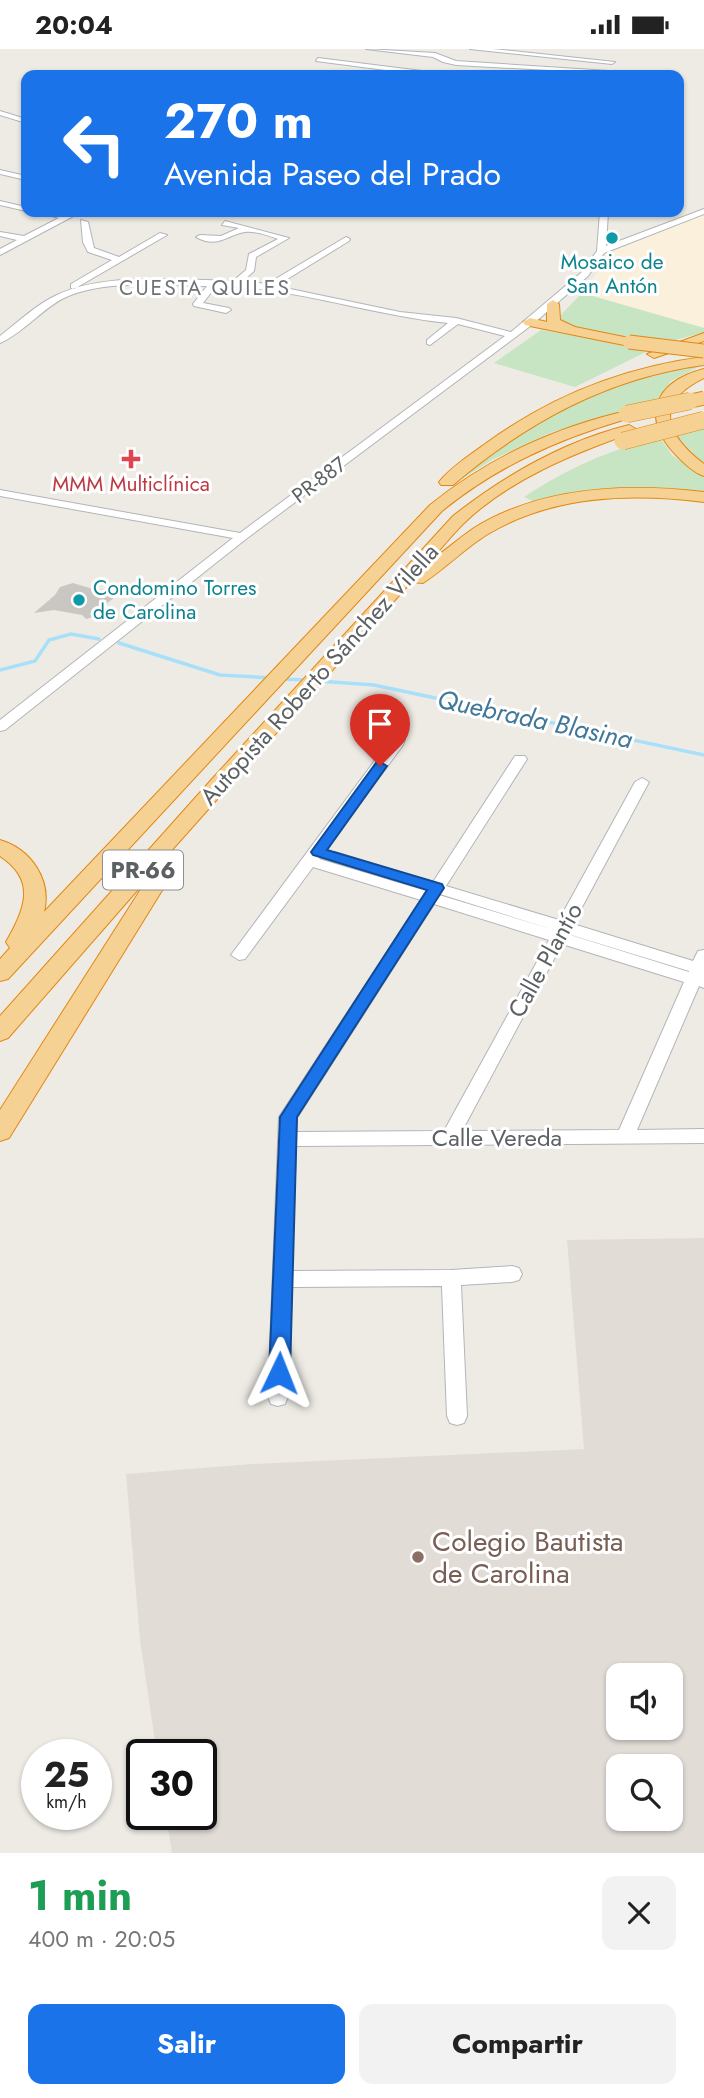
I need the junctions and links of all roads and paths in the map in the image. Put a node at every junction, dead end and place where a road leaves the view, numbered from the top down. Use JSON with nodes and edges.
{"nodes":[{"id":1,"x":368,"y":49,"type":"edge"},
{"id":2,"x":473,"y":49,"type":"edge"},
{"id":3,"x":615,"y":54,"type":"dead end"},
{"id":4,"x":353,"y":55,"type":"dead end"},
{"id":5,"x":318,"y":61,"type":"dead end"},
{"id":6,"x":618,"y":62,"type":"junction"},
{"id":7,"x":396,"y":70,"type":"edge"},
{"id":8,"x":567,"y":70,"type":"edge"},
{"id":9,"x":621,"y":70,"type":"edge"},
{"id":10,"x":0,"y":113,"type":"edge"},
{"id":11,"x":21,"y":119,"type":"edge"},
{"id":12,"x":21,"y":121,"type":"edge"},
{"id":13,"x":10,"y":124,"type":"dead end"},
{"id":14,"x":0,"y":172,"type":"edge"},
{"id":15,"x":21,"y":177,"type":"edge"},
{"id":16,"x":0,"y":203,"type":"edge"},
{"id":17,"x":21,"y":208,"type":"edge"},
{"id":18,"x":704,"y":211,"type":"edge"},
{"id":19,"x":66,"y":217,"type":"edge"},
{"id":20,"x":604,"y":217,"type":"edge"},
{"id":21,"x":85,"y":222,"type":"dead end"},
{"id":22,"x":225,"y":223,"type":"dead end"},
{"id":23,"x":253,"y":228,"type":"junction"},
{"id":24,"x":0,"y":234,"type":"edge"},
{"id":25,"x":163,"y":235,"type":"dead end"},
{"id":26,"x":200,"y":237,"type":"dead end"},
{"id":27,"x":24,"y":239,"type":"junction"},
{"id":28,"x":346,"y":239,"type":"dead end"},
{"id":29,"x":601,"y":251,"type":"junction"},
{"id":30,"x":0,"y":252,"type":"edge"},
{"id":31,"x":119,"y":260,"type":"junction"},
{"id":32,"x":236,"y":283,"type":"junction"},
{"id":33,"x":213,"y":284,"type":"junction"},
{"id":34,"x":269,"y":287,"type":"junction"},
{"id":35,"x":71,"y":292,"type":"junction"},
{"id":36,"x":553,"y":304,"type":"junction"},
{"id":37,"x":226,"y":310,"type":"dead end"},
{"id":38,"x":456,"y":321,"type":"junction"},
{"id":39,"x":530,"y":322,"type":"junction"},
{"id":40,"x":513,"y":335,"type":"junction"},
{"id":41,"x":704,"y":337,"type":"edge"},
{"id":42,"x":0,"y":340,"type":"edge"},
{"id":43,"x":625,"y":341,"type":"junction"},
{"id":44,"x":430,"y":342,"type":"dead end"},
{"id":45,"x":704,"y":351,"type":"edge"},
{"id":46,"x":704,"y":361,"type":"edge"},
{"id":47,"x":704,"y":373,"type":"edge"},
{"id":48,"x":704,"y":398,"type":"edge"},
{"id":49,"x":704,"y":412,"type":"edge"},
{"id":50,"x":704,"y":420,"type":"edge"},
{"id":51,"x":626,"y":428,"type":"junction"},
{"id":52,"x":485,"y":451,"type":"junction"},
{"id":53,"x":704,"y":471,"type":"edge"},
{"id":54,"x":0,"y":493,"type":"edge"},
{"id":55,"x":704,"y":497,"type":"edge"},
{"id":56,"x":242,"y":537,"type":"junction"},
{"id":57,"x":391,"y":596,"type":"junction"},
{"id":58,"x":307,"y":644,"type":"junction"},
{"id":59,"x":0,"y":727,"type":"edge"},
{"id":60,"x":397,"y":739,"type":"dead end"},
{"id":61,"x":520,"y":759,"type":"dead end"},
{"id":62,"x":220,"y":782,"type":"junction"},
{"id":63,"x":642,"y":782,"type":"dead end"},
{"id":64,"x":0,"y":847,"type":"edge"},
{"id":65,"x":314,"y":857,"type":"junction"},
{"id":66,"x":433,"y":893,"type":"junction"},
{"id":67,"x":561,"y":932,"type":"junction"},
{"id":68,"x":239,"y":955,"type":"dead end"},
{"id":69,"x":701,"y":971,"type":"edge"},
{"id":70,"x":0,"y":972,"type":"edge"},
{"id":71,"x":0,"y":1032,"type":"edge"},
{"id":72,"x":0,"y":1131,"type":"edge"},
{"id":73,"x":704,"y":1136,"type":"edge"},
{"id":74,"x":625,"y":1137,"type":"junction"},
{"id":75,"x":449,"y":1138,"type":"junction"},
{"id":76,"x":289,"y":1139,"type":"junction"},
{"id":77,"x":512,"y":1274,"type":"dead end"},
{"id":78,"x":451,"y":1278,"type":"junction"},
{"id":79,"x":283,"y":1279,"type":"junction"},
{"id":80,"x":278,"y":1397,"type":"dead end"},
{"id":81,"x":457,"y":1416,"type":"dead end"}],
"edges":[{"from":1,"to":4,"type":"street"},
{"from":1,"to":8,"type":"street"},
{"from":2,"to":6,"type":"street"},
{"from":3,"to":6,"type":"street"},
{"from":5,"to":7,"type":"street"},
{"from":6,"to":9,"type":"street"},
{"from":10,"to":11,"type":"street"},
{"from":12,"to":13,"type":"street"},
{"from":14,"to":15,"type":"street"},
{"from":16,"to":17,"type":"street"},
{"from":18,"to":29,"type":"street"},
{"from":19,"to":27,"type":"street"},
{"from":20,"to":29,"type":"street"},
{"from":21,"to":31,"type":"street"},
{"from":22,"to":23,"type":"street"},
{"from":23,"to":26,"type":"street"},
{"from":23,"to":32,"type":"street"},
{"from":24,"to":27,"type":"street"},
{"from":25,"to":31,"type":"street"},
{"from":27,"to":30,"type":"street"},
{"from":28,"to":34,"type":"street"},
{"from":29,"to":36,"type":"street","name":"PR-887"},
{"from":31,"to":35,"type":"street"},
{"from":32,"to":33,"type":"street"},
{"from":32,"to":34,"type":"street"},
{"from":33,"to":35,"type":"street"},
{"from":33,"to":37,"type":"street"},
{"from":34,"to":38,"type":"street"},
{"from":35,"to":42,"type":"street"},
{"from":36,"to":39,"type":"street","name":"PR-887"},
{"from":36,"to":43,"type":"highway"},
{"from":38,"to":40,"type":"street"},
{"from":38,"to":44,"type":"street"},
{"from":39,"to":40,"type":"street","name":"PR-887"},
{"from":39,"to":43,"type":"highway"},
{"from":40,"to":56,"type":"street","name":"PR-887"},
{"from":41,"to":52,"type":"highway"},
{"from":43,"to":45,"type":"highway","bridge":true},
{"from":46,"to":52,"type":"highway"},
{"from":47,"to":53,"type":"highway"},
{"from":48,"to":51,"type":"highway","name":"Autopista Roberto Sánchez Vilella","number":"PR-66","bridge":true},
{"from":49,"to":51,"type":"highway","name":"Autopista Roberto Sánchez Vilella","number":"PR-66"},
{"from":50,"to":51,"type":"highway","bridge":true},
{"from":51,"to":57,"type":"highway"},
{"from":51,"to":58,"type":"highway","name":"Autopista Roberto Sánchez Vilella","number":"PR-66"},
{"from":52,"to":58,"type":"highway"},
{"from":54,"to":56,"type":"street"},
{"from":55,"to":57,"type":"highway"},
{"from":56,"to":59,"type":"street","name":"PR-887"},
{"from":57,"to":62,"type":"highway","name":"Autopista Roberto Sánchez Vilella","number":"PR-66"},
{"from":58,"to":70,"type":"highway","name":"Autopista Roberto Sánchez Vilella","number":"PR-66"},
{"from":60,"to":65,"type":"street"},
{"from":61,"to":66,"type":"street"},
{"from":62,"to":71,"type":"highway","name":"Autopista Roberto Sánchez Vilella","number":"PR-66"},
{"from":62,"to":72,"type":"highway"},
{"from":63,"to":67,"type":"street","name":"Calle Plantío"},
{"from":64,"to":70,"type":"highway"},
{"from":65,"to":66,"type":"street"},
{"from":65,"to":68,"type":"street"},
{"from":66,"to":67,"type":"street"},
{"from":66,"to":76,"type":"street"},
{"from":67,"to":69,"type":"street"},
{"from":67,"to":75,"type":"street","name":"Calle Plantío"},
{"from":69,"to":74,"type":"street"},
{"from":73,"to":74,"type":"street","name":"Calle Vereda"},
{"from":74,"to":75,"type":"street","name":"Calle Vereda"},
{"from":75,"to":76,"type":"street","name":"Calle Vereda"},
{"from":76,"to":79,"type":"street"},
{"from":77,"to":78,"type":"street"},
{"from":78,"to":79,"type":"street"},
{"from":78,"to":81,"type":"street"},
{"from":79,"to":80,"type":"street"}]}
